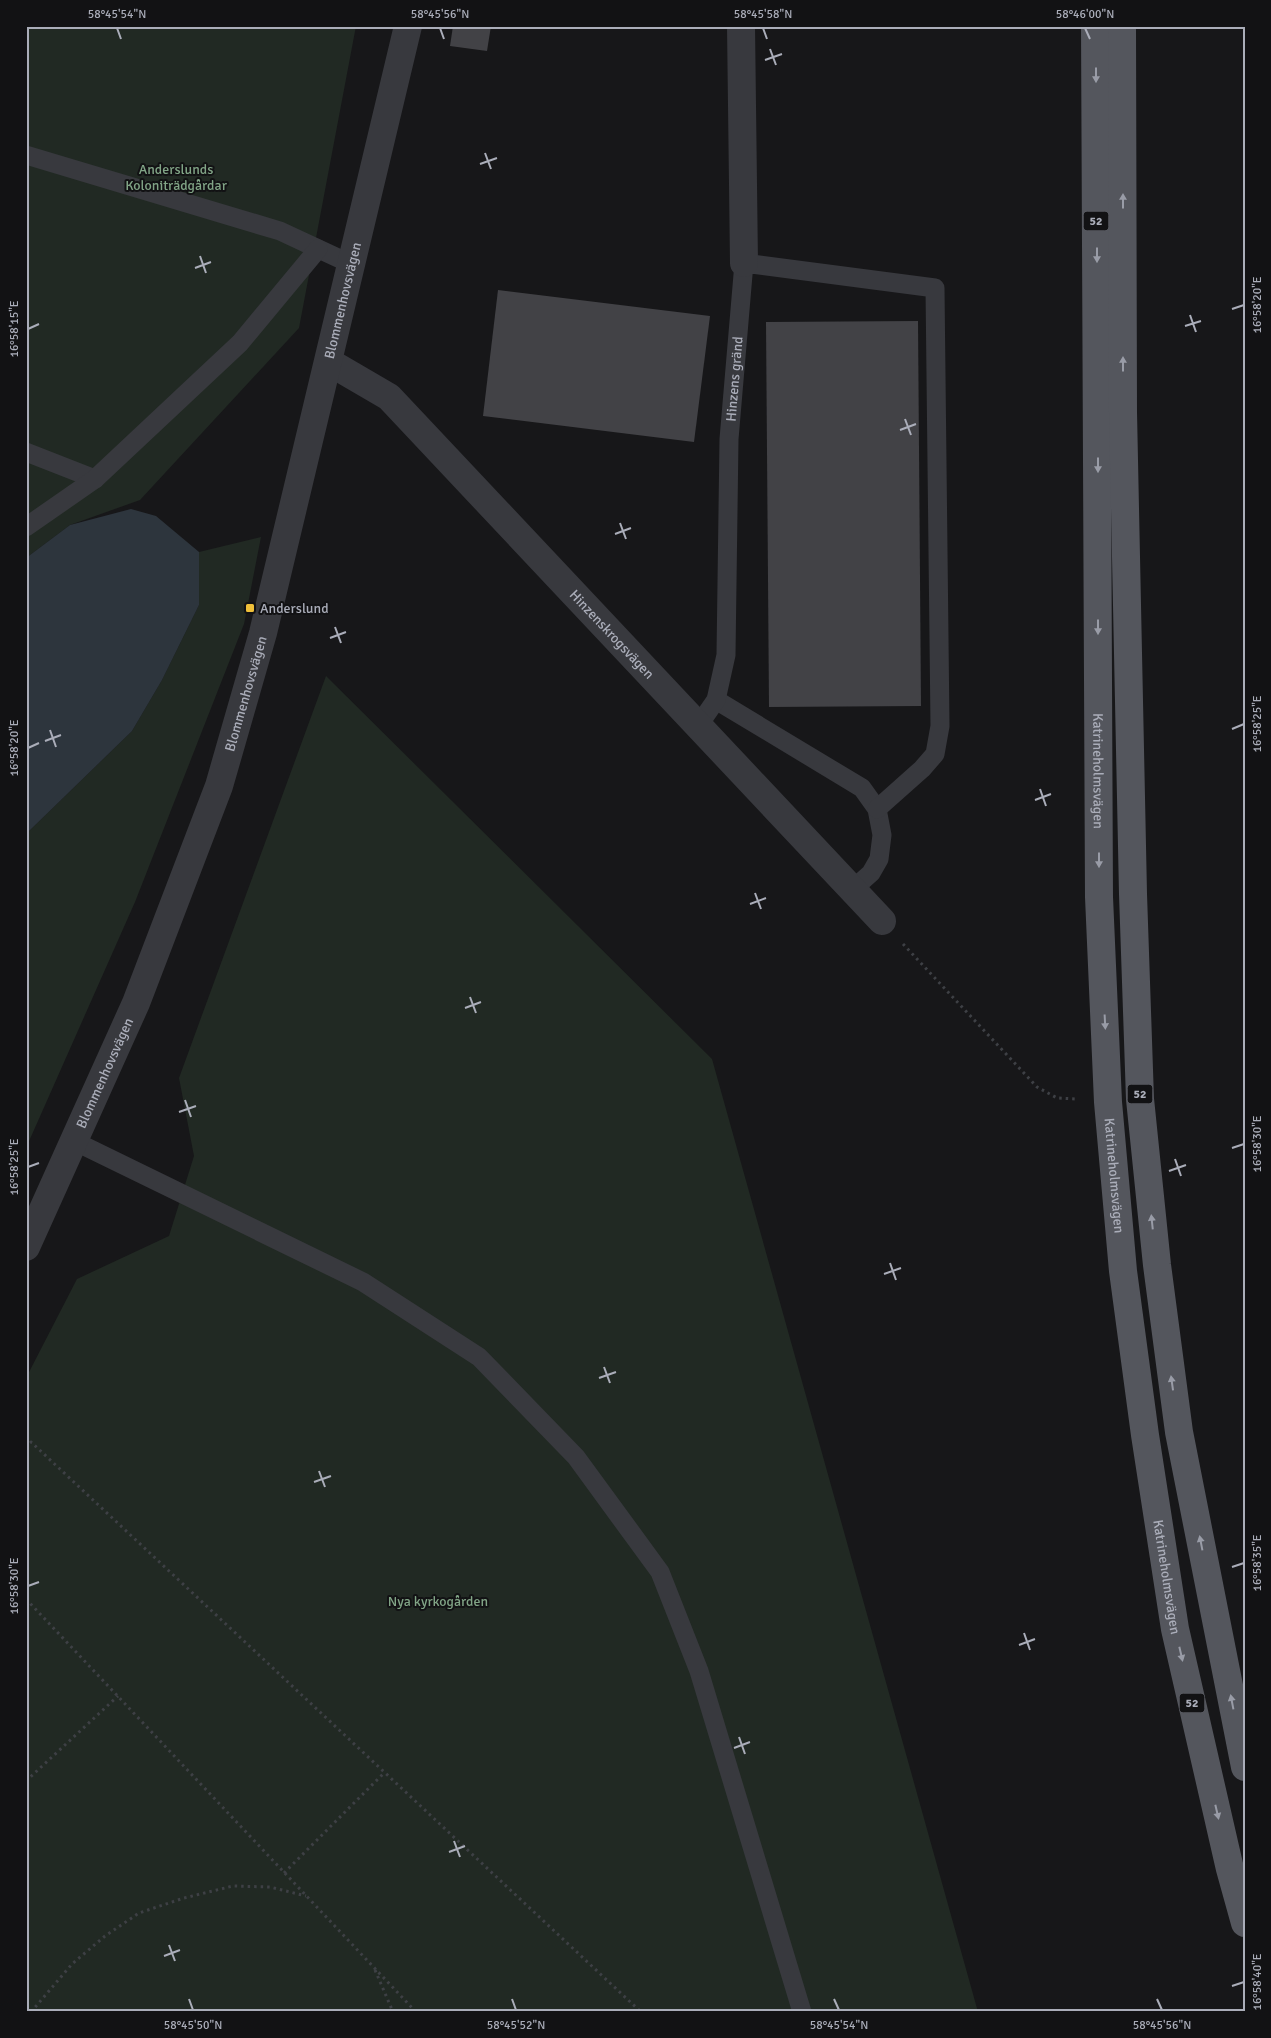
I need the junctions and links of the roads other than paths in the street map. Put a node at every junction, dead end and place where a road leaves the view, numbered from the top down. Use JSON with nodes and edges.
{"nodes":[{"id":1,"x":408,"y":26,"type":"edge"},
{"id":2,"x":741,"y":26,"type":"edge"},
{"id":3,"x":1095,"y":26,"type":"edge"},
{"id":4,"x":1122,"y":26,"type":"edge"},
{"id":5,"x":26,"y":155,"type":"edge"},
{"id":6,"x":318,"y":249,"type":"junction"},
{"id":7,"x":744,"y":263,"type":"junction"},
{"id":8,"x":351,"y":264,"type":"junction"},
{"id":9,"x":329,"y":362,"type":"junction"},
{"id":10,"x":1110,"y":414,"type":"junction"},
{"id":11,"x":26,"y":452,"type":"edge"},
{"id":12,"x":95,"y":478,"type":"junction"},
{"id":13,"x":26,"y":527,"type":"edge"},
{"id":14,"x":716,"y":700,"type":"junction"},
{"id":15,"x":698,"y":726,"type":"junction"},
{"id":16,"x":877,"y":810,"type":"junction"},
{"id":17,"x":852,"y":890,"type":"junction"},
{"id":18,"x":882,"y":921,"type":"road end"},
{"id":19,"x":74,"y":1141,"type":"junction"},
{"id":20,"x":26,"y":1247,"type":"edge"},
{"id":21,"x":1245,"y":1767,"type":"edge"},
{"id":22,"x":1237,"y":1867,"type":"edge"},
{"id":23,"x":1245,"y":1923,"type":"edge"},
{"id":24,"x":802,"y":2012,"type":"edge"}],
"edges":[{"from":1,"to":8,"type":"street","name":"Blommenhovsvägen"},
{"from":2,"to":7,"type":"street","name":"Hinzens gränd"},
{"from":3,"to":10,"type":"main road","number":"52","one_way":true},
{"from":10,"to":4,"type":"main road","number":"52","one_way":true},
{"from":5,"to":6,"type":"lane"},
{"from":6,"to":8,"type":"lane"},
{"from":6,"to":12,"type":"lane"},
{"from":7,"to":14,"type":"lane","name":"Hinzens gränd"},
{"from":7,"to":16,"type":"lane"},
{"from":8,"to":9,"type":"street","name":"Blommenhovsvägen"},
{"from":9,"to":15,"type":"street","name":"Hinzenskrogsvägen"},
{"from":9,"to":19,"type":"street","name":"Blommenhovsvägen"},
{"from":21,"to":10,"type":"main road","number":"52","one_way":true},
{"from":10,"to":22,"type":"main road","name":"Katrineholmsvägen","number":"52","one_way":true},
{"from":11,"to":12,"type":"lane"},
{"from":12,"to":13,"type":"lane"},
{"from":14,"to":15,"type":"lane","name":"Hinzens gränd"},
{"from":14,"to":16,"type":"lane"},
{"from":15,"to":17,"type":"street","name":"Hinzenskrogsvägen"},
{"from":16,"to":17,"type":"lane"},
{"from":17,"to":18,"type":"street","name":"Hinzenskrogsvägen"},
{"from":19,"to":20,"type":"street","name":"Blommenhovsvägen"},
{"from":19,"to":24,"type":"lane"},
{"from":22,"to":23,"type":"main road","name":"Katrineholmsvägen","number":"52"}]}
